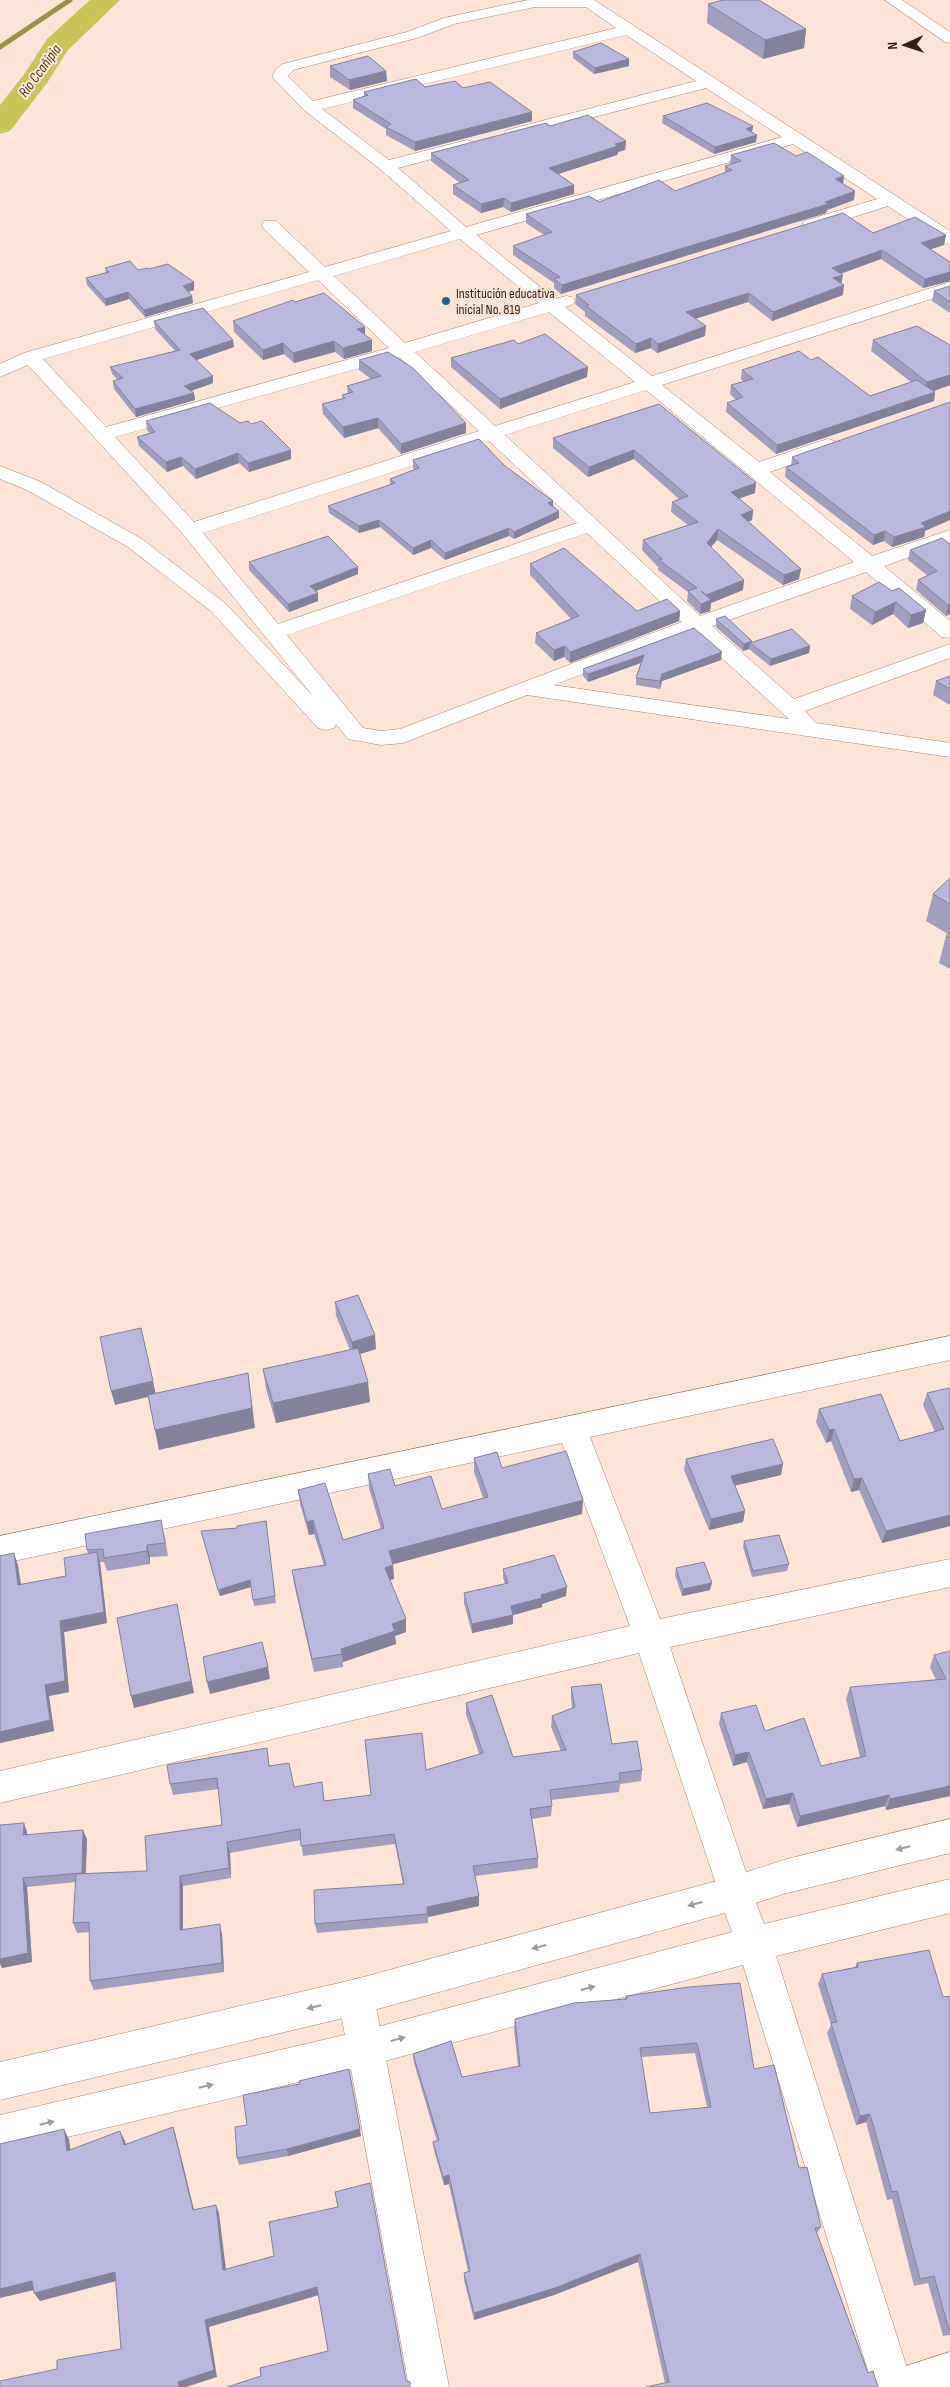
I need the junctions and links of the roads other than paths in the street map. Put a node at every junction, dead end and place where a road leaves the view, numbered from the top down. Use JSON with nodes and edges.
{"nodes":[{"id":1,"x":892,"y":0,"type":"edge"},
{"id":2,"x":628,"y":30,"type":"junction"},
{"id":3,"x":950,"y":39,"type":"edge"},
{"id":4,"x":710,"y":82,"type":"junction"},
{"id":5,"x":310,"y":107,"type":"junction"},
{"id":6,"x":500,"y":136,"type":"edge"},
{"id":7,"x":796,"y":138,"type":"junction"},
{"id":8,"x":481,"y":141,"type":"edge"},
{"id":9,"x":386,"y":166,"type":"junction"},
{"id":10,"x":891,"y":200,"type":"junction"},
{"id":11,"x":270,"y":225,"type":"dead end"},
{"id":12,"x":797,"y":229,"type":"edge"},
{"id":13,"x":464,"y":234,"type":"junction"},
{"id":14,"x":950,"y":239,"type":"edge"},
{"id":15,"x":323,"y":274,"type":"junction"},
{"id":16,"x":950,"y":287,"type":"edge"},
{"id":17,"x":581,"y":296,"type":"edge"},
{"id":18,"x":553,"y":305,"type":"junction"},
{"id":19,"x":402,"y":350,"type":"junction"},
{"id":20,"x":31,"y":357,"type":"junction"},
{"id":21,"x":0,"y":371,"type":"edge"},
{"id":22,"x":648,"y":385,"type":"junction"},
{"id":23,"x":493,"y":433,"type":"junction"},
{"id":24,"x":101,"y":435,"type":"junction"},
{"id":25,"x":848,"y":438,"type":"edge"},
{"id":26,"x":756,"y":470,"type":"junction"},
{"id":27,"x":0,"y":472,"type":"edge"},
{"id":28,"x":591,"y":525,"type":"junction"},
{"id":29,"x":190,"y":530,"type":"junction"},
{"id":30,"x":950,"y":536,"type":"edge"},
{"id":31,"x":870,"y":566,"type":"junction"},
{"id":32,"x":697,"y":624,"type":"junction"},
{"id":33,"x":274,"y":632,"type":"junction"},
{"id":34,"x":950,"y":632,"type":"edge"},
{"id":35,"x":950,"y":651,"type":"edge"},
{"id":36,"x":525,"y":688,"type":"junction"},
{"id":37,"x":790,"y":708,"type":"junction"},
{"id":38,"x":810,"y":730,"type":"junction"},
{"id":39,"x":356,"y":734,"type":"junction"},
{"id":40,"x":950,"y":750,"type":"edge"},
{"id":41,"x":950,"y":1348,"type":"edge"},
{"id":42,"x":571,"y":1428,"type":"junction"},
{"id":43,"x":0,"y":1550,"type":"edge"},
{"id":44,"x":950,"y":1573,"type":"edge"},
{"id":45,"x":650,"y":1636,"type":"junction"},
{"id":46,"x":0,"y":1787,"type":"edge"},
{"id":47,"x":950,"y":1836,"type":"edge"},
{"id":48,"x":735,"y":1893,"type":"junction"},
{"id":49,"x":950,"y":1896,"type":"edge"},
{"id":50,"x":754,"y":1944,"type":"junction"},
{"id":51,"x":356,"y":1997,"type":"junction"},
{"id":52,"x":366,"y":2048,"type":"junction"},
{"id":53,"x":0,"y":2081,"type":"edge"},
{"id":54,"x":0,"y":2134,"type":"edge"},
{"id":55,"x":950,"y":2372,"type":"edge"},
{"id":56,"x":429,"y":2387,"type":"edge"},
{"id":57,"x":893,"y":2387,"type":"edge"},
{"id":58,"x":898,"y":2387,"type":"edge"}],
"edges":[{"from":1,"to":3,"type":"street"},
{"from":2,"to":4,"type":"street"},
{"from":2,"to":5,"type":"street"},
{"from":2,"to":5,"type":"street"},
{"from":4,"to":6,"type":"street"},
{"from":4,"to":7,"type":"street"},
{"from":5,"to":9,"type":"street"},
{"from":7,"to":10,"type":"street"},
{"from":7,"to":13,"type":"street"},
{"from":8,"to":9,"type":"street"},
{"from":9,"to":13,"type":"street"},
{"from":10,"to":12,"type":"street"},
{"from":10,"to":14,"type":"street"},
{"from":11,"to":15,"type":"street"},
{"from":13,"to":15,"type":"street"},
{"from":13,"to":18,"type":"street"},
{"from":15,"to":19,"type":"street"},
{"from":15,"to":20,"type":"street"},
{"from":16,"to":22,"type":"street"},
{"from":17,"to":18,"type":"street"},
{"from":18,"to":19,"type":"street"},
{"from":18,"to":22,"type":"street"},
{"from":19,"to":23,"type":"street"},
{"from":19,"to":24,"type":"street"},
{"from":20,"to":21,"type":"street"},
{"from":20,"to":24,"type":"street"},
{"from":22,"to":23,"type":"street"},
{"from":22,"to":26,"type":"street"},
{"from":23,"to":28,"type":"street"},
{"from":23,"to":29,"type":"street"},
{"from":24,"to":29,"type":"street"},
{"from":25,"to":26,"type":"street"},
{"from":26,"to":31,"type":"street"},
{"from":27,"to":39,"type":"street"},
{"from":28,"to":32,"type":"street"},
{"from":28,"to":33,"type":"street"},
{"from":29,"to":33,"type":"street"},
{"from":30,"to":31,"type":"street"},
{"from":31,"to":32,"type":"street"},
{"from":31,"to":34,"type":"street"},
{"from":32,"to":36,"type":"street"},
{"from":32,"to":37,"type":"street"},
{"from":33,"to":39,"type":"street"},
{"from":35,"to":37,"type":"street"},
{"from":36,"to":38,"type":"street"},
{"from":36,"to":39,"type":"street"},
{"from":37,"to":38,"type":"street"},
{"from":38,"to":40,"type":"street"},
{"from":41,"to":42,"type":"street"},
{"from":42,"to":43,"type":"street"},
{"from":42,"to":45,"type":"street"},
{"from":44,"to":45,"type":"street"},
{"from":45,"to":46,"type":"street"},
{"from":45,"to":48,"type":"street"},
{"from":47,"to":48,"type":"street","one_way":true},
{"from":48,"to":50,"type":"street"},
{"from":48,"to":51,"type":"street","one_way":true},
{"from":49,"to":50,"type":"street"},
{"from":52,"to":50,"type":"street","one_way":true},
{"from":50,"to":57,"type":"street"},
{"from":51,"to":52,"type":"street"},
{"from":51,"to":53,"type":"street","one_way":true},
{"from":54,"to":52,"type":"street","one_way":true},
{"from":52,"to":56,"type":"street"},
{"from":55,"to":58,"type":"street"}]}
